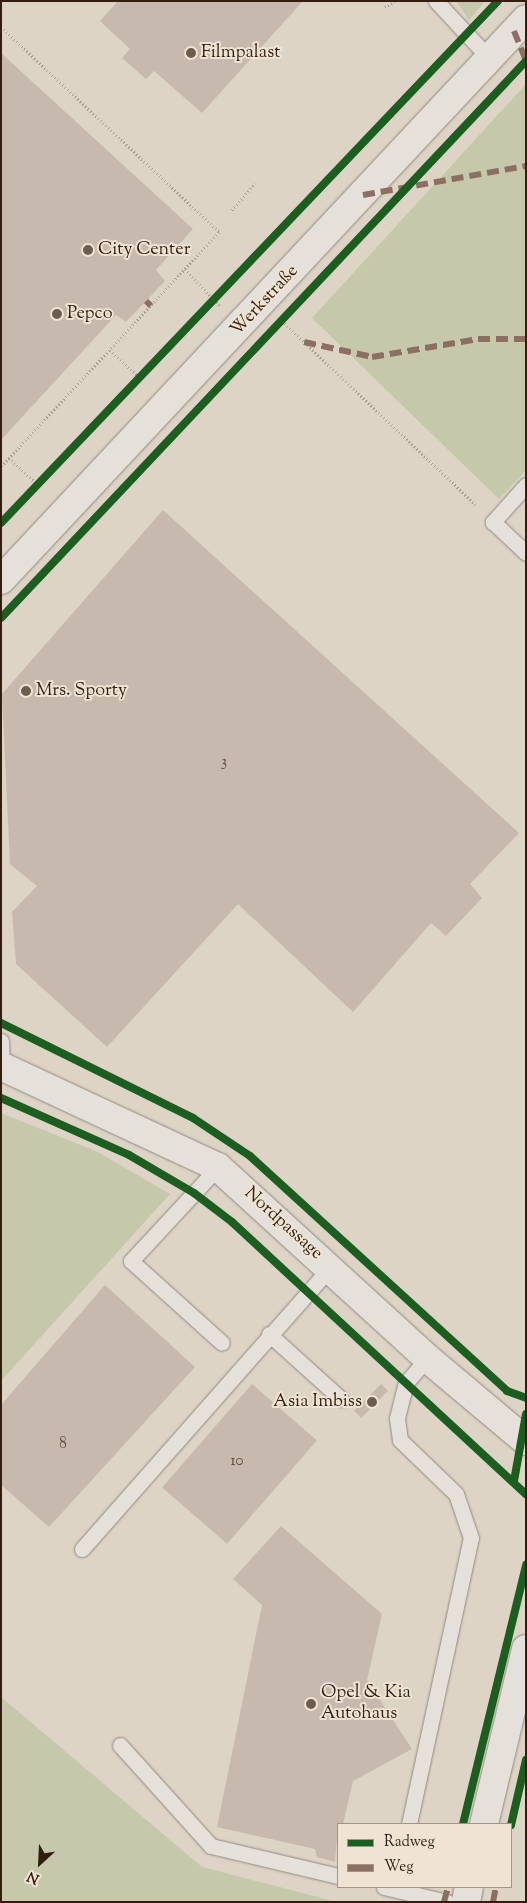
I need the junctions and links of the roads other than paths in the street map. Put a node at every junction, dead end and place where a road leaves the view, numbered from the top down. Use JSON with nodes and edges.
{"nodes":[{"id":1,"x":435,"y":2,"type":"edge"},
{"id":2,"x":526,"y":18,"type":"edge"},
{"id":3,"x":489,"y":58,"type":"junction"},
{"id":4,"x":526,"y":484,"type":"edge"},
{"id":5,"x":526,"y":553,"type":"edge"},
{"id":6,"x":1,"y":580,"type":"edge"},
{"id":7,"x":2,"y":1058,"type":"edge"},
{"id":8,"x":218,"y":1167,"type":"junction"},
{"id":9,"x":331,"y":1267,"type":"junction"},
{"id":10,"x":269,"y":1334,"type":"junction"},
{"id":11,"x":222,"y":1343,"type":"dead end"},
{"id":12,"x":427,"y":1358,"type":"junction"},
{"id":13,"x":341,"y":1399,"type":"dead end"},
{"id":14,"x":526,"y":1441,"type":"edge"},
{"id":15,"x":82,"y":1549,"type":"dead end"},
{"id":16,"x":526,"y":1649,"type":"edge"},
{"id":17,"x":120,"y":1745,"type":"dead end"},
{"id":18,"x":409,"y":1823,"type":"edge"},
{"id":19,"x":484,"y":1823,"type":"edge"},
{"id":20,"x":337,"y":1876,"type":"edge"},
{"id":21,"x":391,"y":1888,"type":"edge"},
{"id":22,"x":469,"y":1888,"type":"edge"},
{"id":23,"x":447,"y":1902,"type":"edge"},
{"id":24,"x":466,"y":1902,"type":"edge"}],
"edges":[{"from":1,"to":3,"type":"lane"},
{"from":2,"to":3,"type":"street","name":"Werkstraße"},
{"from":3,"to":6,"type":"street","name":"Werkstraße"},
{"from":4,"to":5,"type":"lane"},
{"from":7,"to":8,"type":"street","name":"Nordpassage"},
{"from":8,"to":9,"type":"street","name":"Nordpassage"},
{"from":8,"to":11,"type":"lane"},
{"from":9,"to":10,"type":"lane"},
{"from":9,"to":12,"type":"street","name":"Nordpassage"},
{"from":10,"to":13,"type":"lane"},
{"from":10,"to":15,"type":"lane"},
{"from":12,"to":14,"type":"street","name":"Nordpassage"},
{"from":12,"to":18,"type":"lane"},
{"from":16,"to":19,"type":"street"},
{"from":17,"to":20,"type":"lane"},
{"from":21,"to":23,"type":"lane"},
{"from":22,"to":24,"type":"street"}]}
